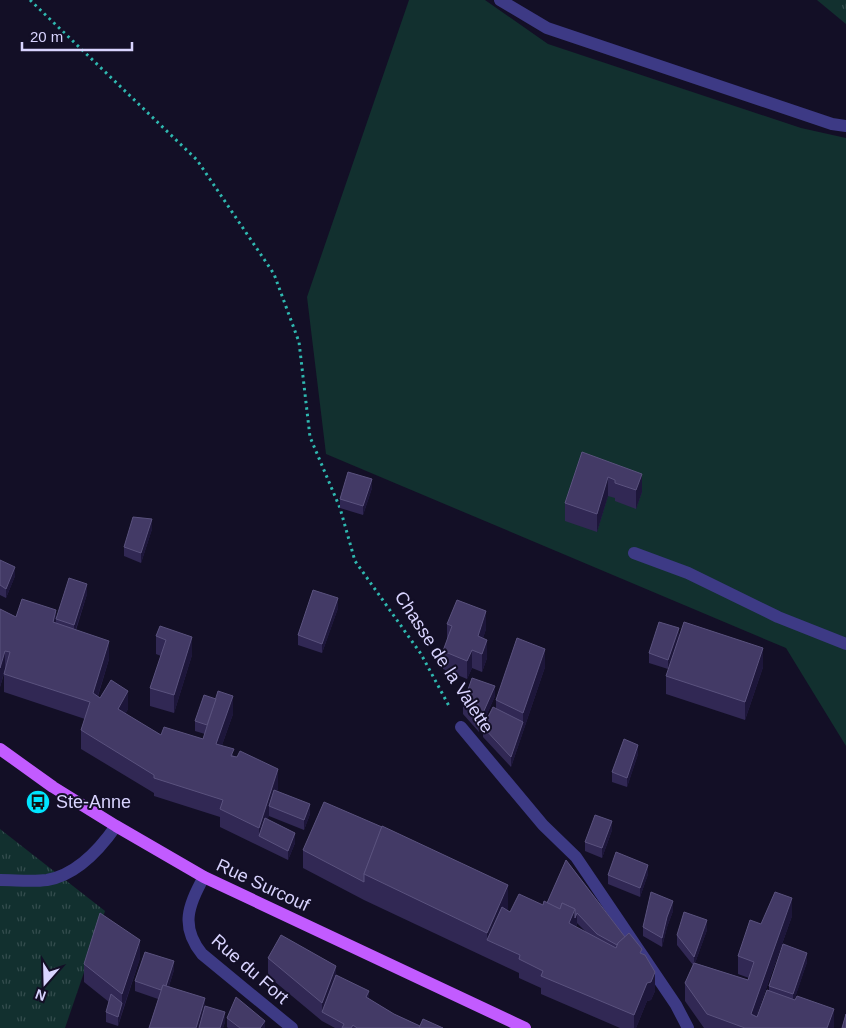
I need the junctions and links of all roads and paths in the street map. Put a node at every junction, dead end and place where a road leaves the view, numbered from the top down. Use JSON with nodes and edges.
{"nodes":[{"id":1,"x":30,"y":0,"type":"edge"},
{"id":2,"x":500,"y":0,"type":"edge"},
{"id":3,"x":846,"y":126,"type":"edge"},
{"id":4,"x":634,"y":553,"type":"dead end"},
{"id":5,"x":846,"y":644,"type":"edge"},
{"id":6,"x":461,"y":727,"type":"joint"},
{"id":7,"x":0,"y":749,"type":"edge"},
{"id":8,"x":116,"y":826,"type":"junction"},
{"id":9,"x":204,"y":877,"type":"junction"},
{"id":10,"x":0,"y":880,"type":"edge"},
{"id":11,"x":292,"y":1028,"type":"edge"},
{"id":12,"x":525,"y":1028,"type":"edge"},
{"id":13,"x":688,"y":1028,"type":"edge"}],
"edges":[{"from":1,"to":6,"type":"path","name":"Chasse de la Valette"},
{"from":2,"to":3,"type":"street"},
{"from":4,"to":5,"type":"street"},
{"from":6,"to":13,"type":"street","name":"Chasse de la Valette"},
{"from":7,"to":8,"type":"main road","name":"Rue Surcouf"},
{"from":8,"to":9,"type":"main road","name":"Rue Surcouf"},
{"from":8,"to":10,"type":"street"},
{"from":9,"to":11,"type":"street","name":"Rue du Fort"},
{"from":9,"to":12,"type":"main road","name":"Rue Surcouf"}]}
